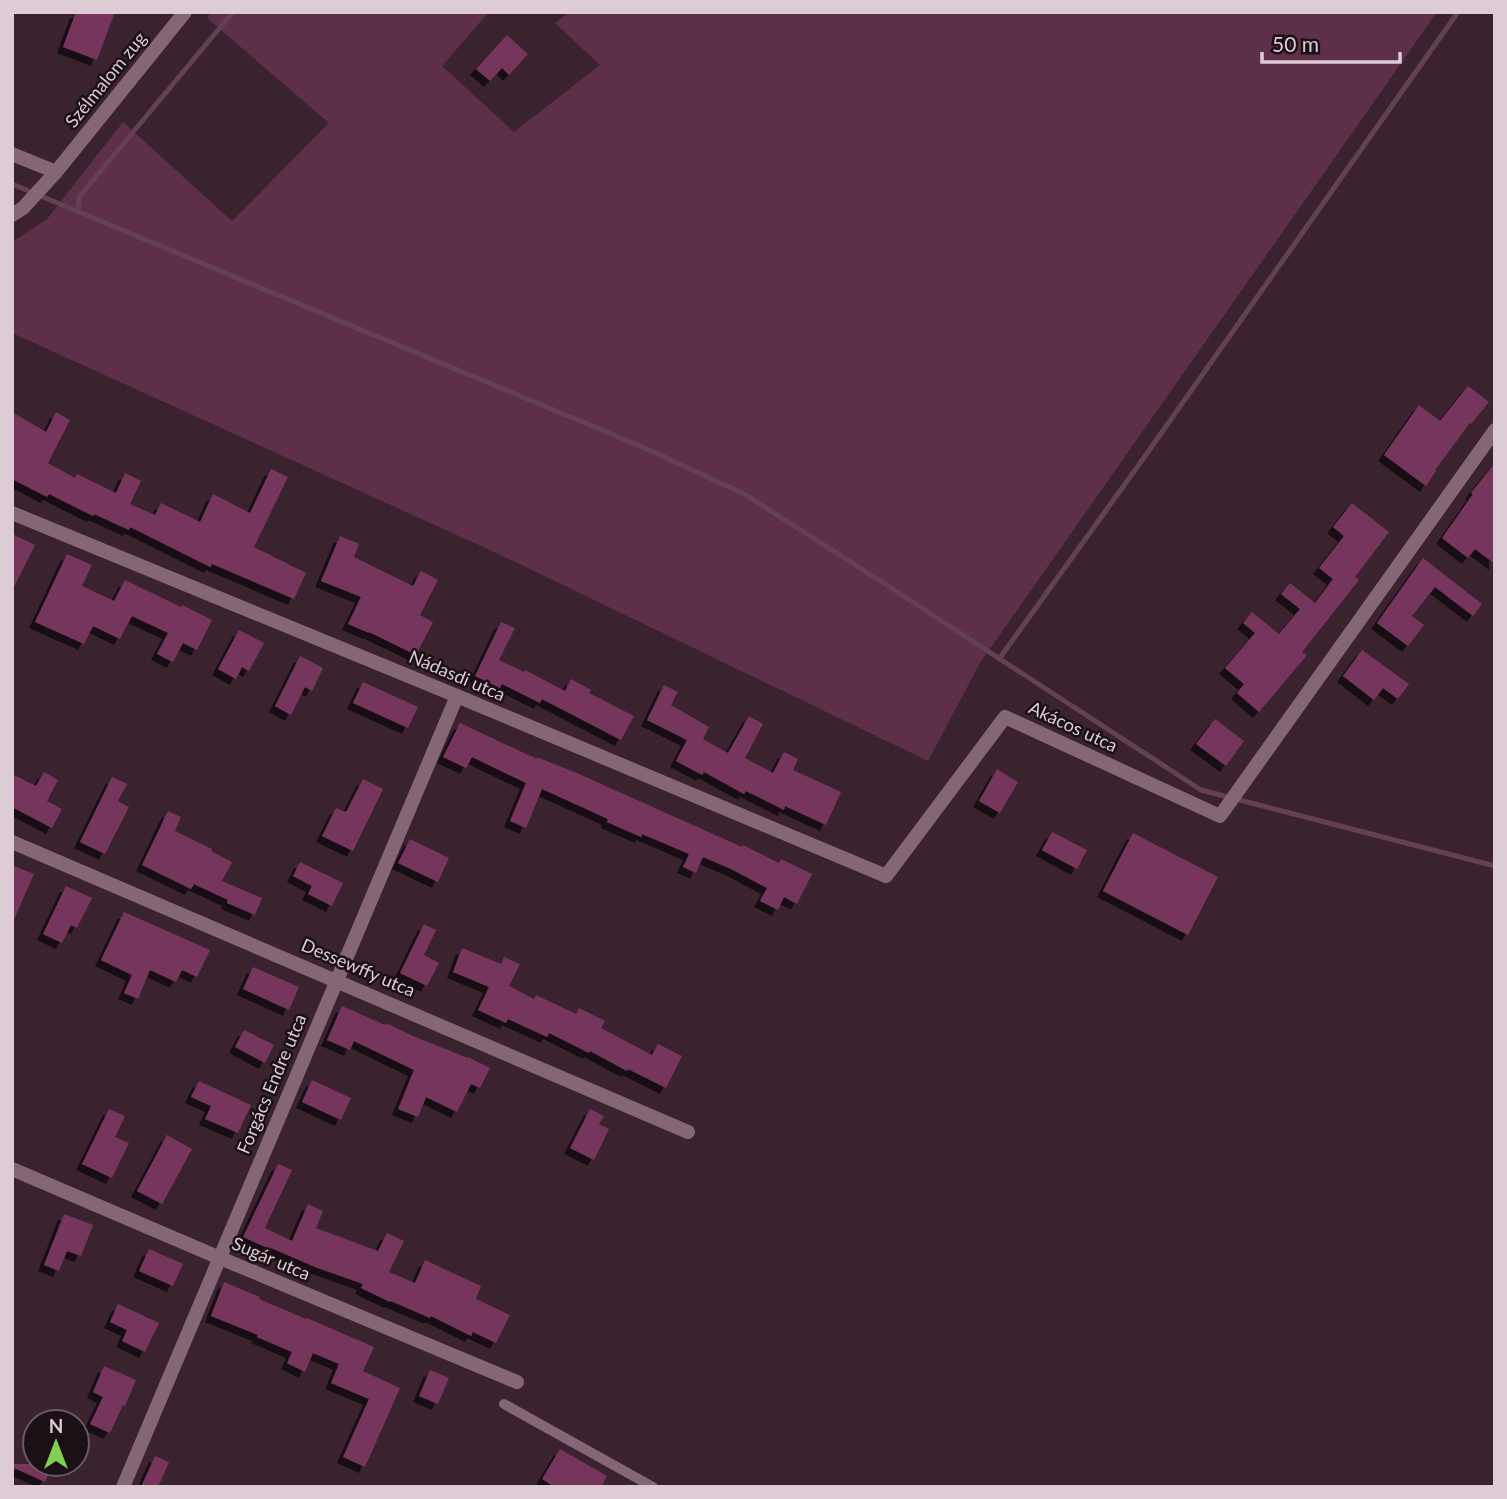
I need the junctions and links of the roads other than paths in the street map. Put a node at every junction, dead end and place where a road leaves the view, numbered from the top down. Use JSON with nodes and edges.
{"nodes":[{"id":1,"x":185,"y":12,"type":"edge"},
{"id":2,"x":12,"y":154,"type":"edge"},
{"id":3,"x":56,"y":172,"type":"junction"},
{"id":4,"x":25,"y":202,"type":"edge"},
{"id":5,"x":1495,"y":430,"type":"edge"},
{"id":6,"x":12,"y":513,"type":"edge"},
{"id":7,"x":457,"y":696,"type":"junction"},
{"id":8,"x":12,"y":842,"type":"edge"},
{"id":9,"x":886,"y":876,"type":"joint"},
{"id":10,"x":337,"y":980,"type":"junction"},
{"id":11,"x":688,"y":1132,"type":"dead end"},
{"id":12,"x":12,"y":1170,"type":"edge"},
{"id":13,"x":220,"y":1258,"type":"junction"},
{"id":14,"x":517,"y":1382,"type":"dead end"},
{"id":15,"x":504,"y":1404,"type":"dead end"},
{"id":16,"x":123,"y":1487,"type":"edge"},
{"id":17,"x":653,"y":1487,"type":"edge"}],
"edges":[{"from":1,"to":3,"type":"street","name":"Szélmalom zug"},
{"from":2,"to":3,"type":"street"},
{"from":3,"to":4,"type":"street","name":"Szélmalom zug"},
{"from":5,"to":9,"type":"street","name":"Akácos utca"},
{"from":6,"to":7,"type":"street","name":"Nádasdi utca"},
{"from":7,"to":9,"type":"street","name":"Nádasdi utca"},
{"from":7,"to":10,"type":"street","name":"Forgács Endre utca"},
{"from":8,"to":10,"type":"street","name":"Dessewffy utca"},
{"from":10,"to":11,"type":"street","name":"Dessewffy utca"},
{"from":10,"to":13,"type":"street","name":"Forgács Endre utca"},
{"from":12,"to":13,"type":"street","name":"Sugár utca"},
{"from":13,"to":14,"type":"street","name":"Sugár utca"},
{"from":13,"to":16,"type":"street","name":"Forgács Endre utca"},
{"from":15,"to":17,"type":"lane"}]}
